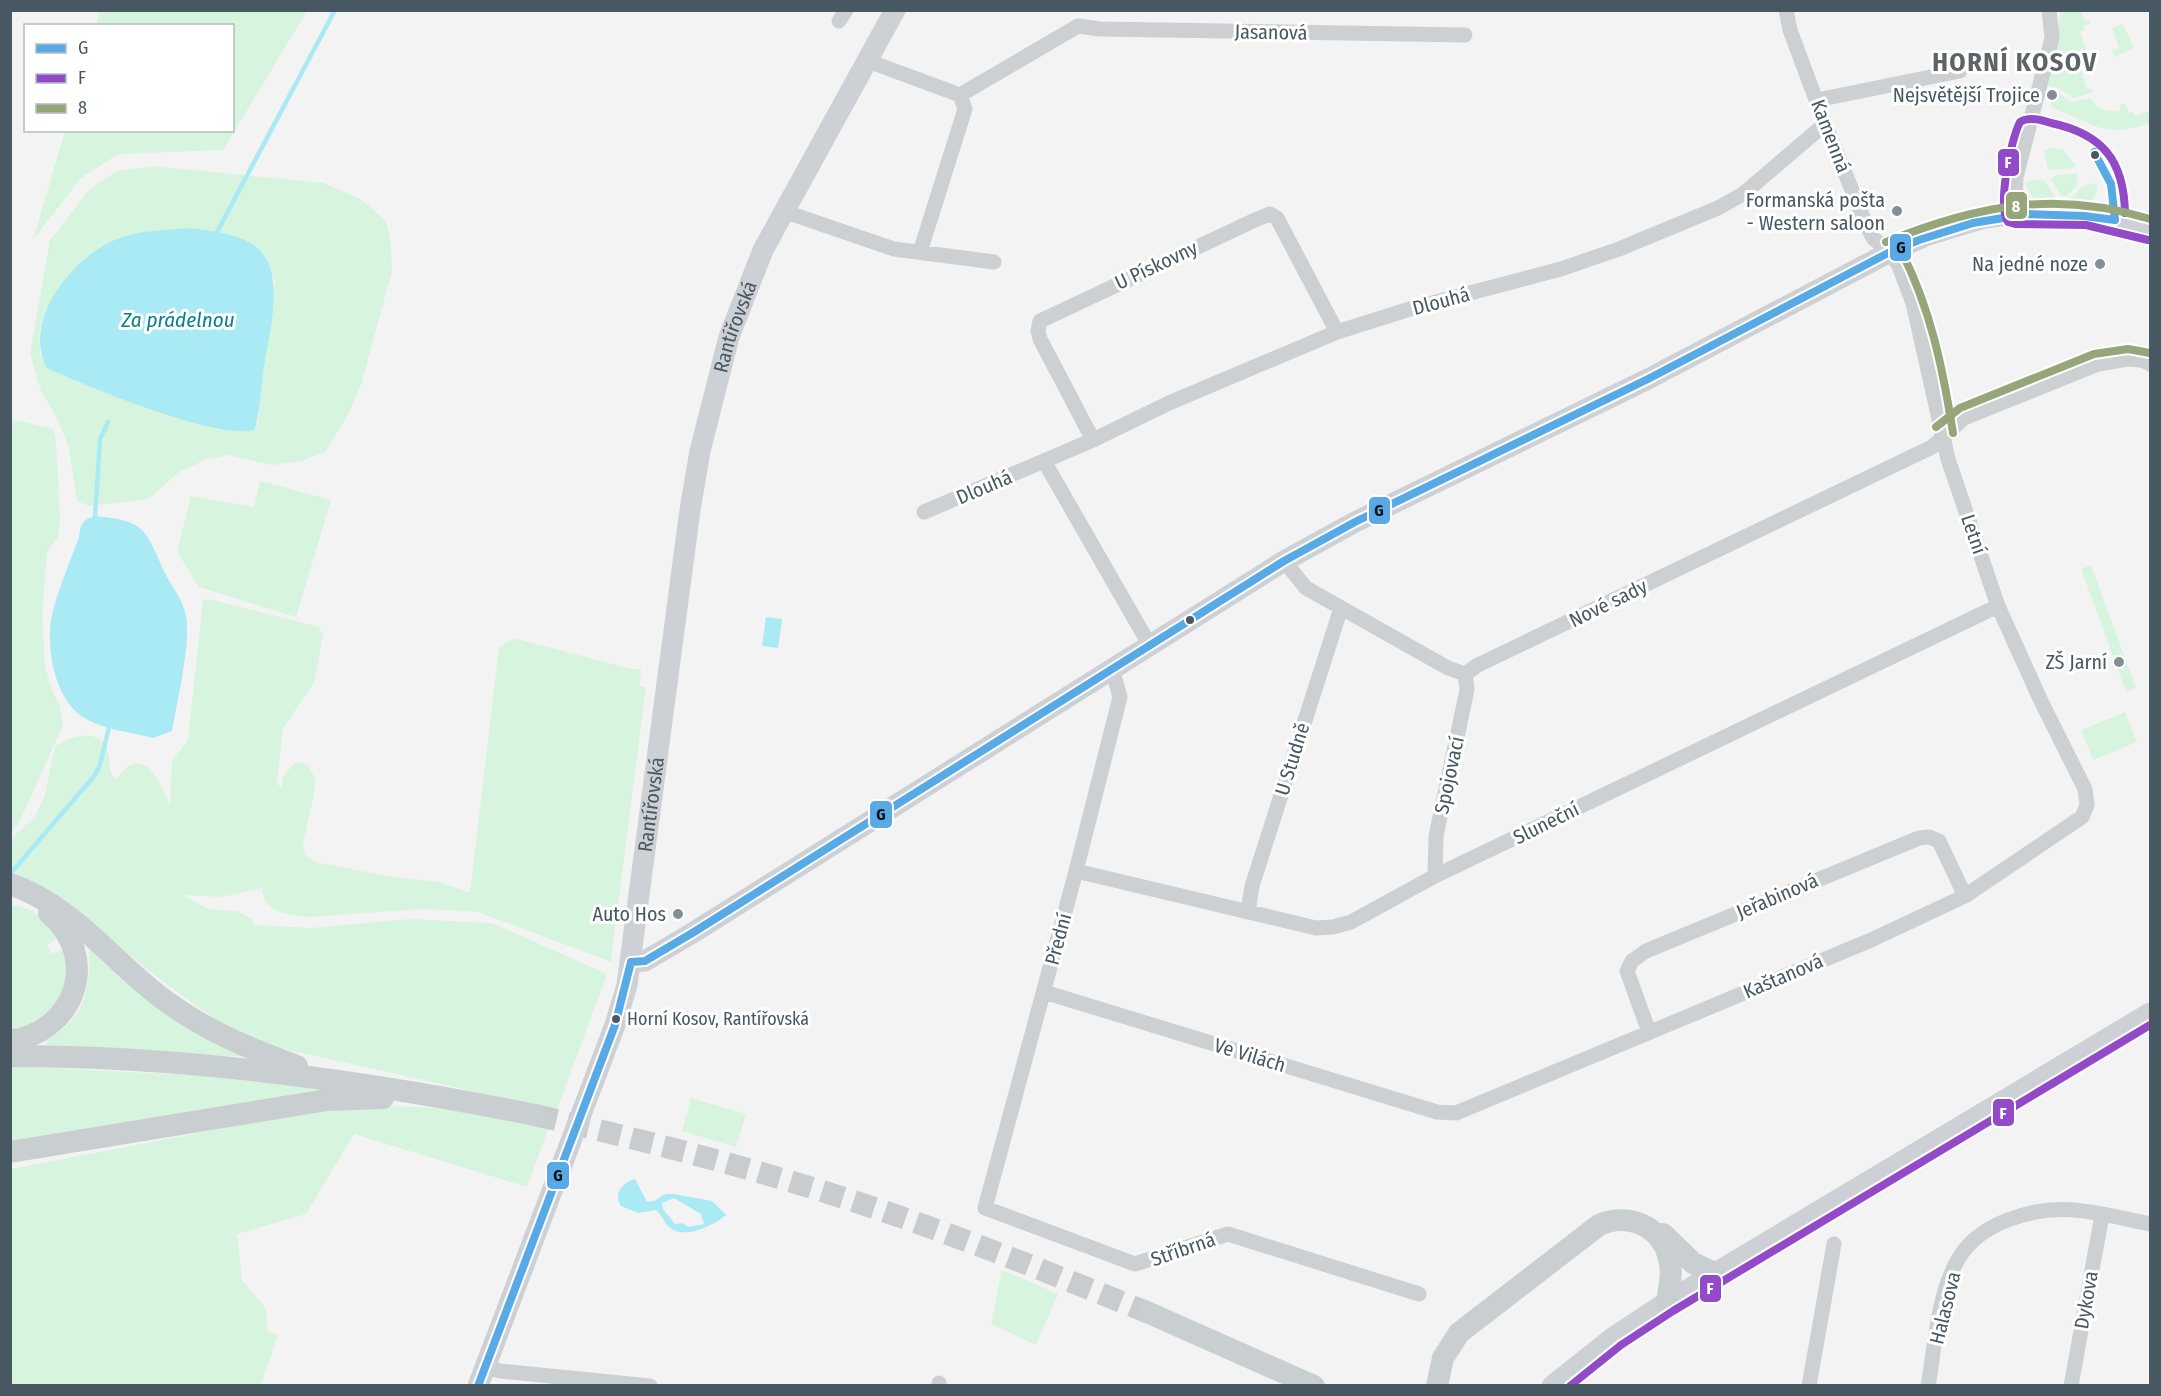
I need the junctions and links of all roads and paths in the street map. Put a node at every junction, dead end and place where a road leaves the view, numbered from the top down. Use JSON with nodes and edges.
{"nodes":[{"id":1,"x":895,"y":10,"type":"edge"},
{"id":2,"x":1786,"y":10,"type":"edge"},
{"id":3,"x":2049,"y":10,"type":"edge"},
{"id":4,"x":1080,"y":18,"type":"edge"},
{"id":5,"x":1465,"y":35,"type":"dead end"},
{"id":6,"x":868,"y":61,"type":"junction"},
{"id":7,"x":1960,"y":71,"type":"dead end"},
{"id":8,"x":960,"y":95,"type":"junction"},
{"id":9,"x":1817,"y":100,"type":"junction"},
{"id":10,"x":1825,"y":124,"type":"junction"},
{"id":11,"x":783,"y":211,"type":"junction"},
{"id":12,"x":2015,"y":214,"type":"junction"},
{"id":13,"x":2151,"y":230,"type":"edge"},
{"id":14,"x":920,"y":252,"type":"junction"},
{"id":15,"x":1890,"y":252,"type":"junction"},
{"id":16,"x":994,"y":262,"type":"dead end"},
{"id":17,"x":1337,"y":332,"type":"junction"},
{"id":18,"x":2151,"y":364,"type":"edge"},
{"id":19,"x":1943,"y":435,"type":"junction"},
{"id":20,"x":1093,"y":440,"type":"junction"},
{"id":21,"x":1044,"y":461,"type":"junction"},
{"id":22,"x":924,"y":512,"type":"dead end"},
{"id":23,"x":1284,"y":561,"type":"junction"},
{"id":24,"x":1998,"y":606,"type":"junction"},
{"id":25,"x":1341,"y":608,"type":"junction"},
{"id":26,"x":1149,"y":644,"type":"junction"},
{"id":27,"x":1112,"y":668,"type":"junction"},
{"id":28,"x":1465,"y":674,"type":"junction"},
{"id":29,"x":2087,"y":804,"type":"joint"},
{"id":30,"x":1076,"y":871,"type":"junction"},
{"id":31,"x":1435,"y":876,"type":"junction"},
{"id":32,"x":16,"y":891,"type":"edge"},
{"id":33,"x":1965,"y":896,"type":"junction"},
{"id":34,"x":1248,"y":912,"type":"junction"},
{"id":35,"x":631,"y":962,"type":"junction"},
{"id":36,"x":1044,"y":992,"type":"junction"},
{"id":37,"x":2151,"y":1013,"type":"edge"},
{"id":38,"x":1649,"y":1032,"type":"junction"},
{"id":39,"x":10,"y":1041,"type":"edge"},
{"id":40,"x":10,"y":1056,"type":"edge"},
{"id":41,"x":335,"y":1080,"type":"junction"},
{"id":42,"x":464,"y":1100,"type":"junction"},
{"id":43,"x":1456,"y":1113,"type":"joint"},
{"id":44,"x":535,"y":1115,"type":"tunnel mouth"},
{"id":45,"x":11,"y":1152,"type":"edge"},
{"id":46,"x":985,"y":1208,"type":"joint"},
{"id":47,"x":2102,"y":1215,"type":"junction"},
{"id":48,"x":2151,"y":1224,"type":"edge"},
{"id":49,"x":1649,"y":1227,"type":"junction"},
{"id":50,"x":1834,"y":1244,"type":"dead end"},
{"id":51,"x":1714,"y":1273,"type":"junction"},
{"id":52,"x":1419,"y":1294,"type":"dead end"},
{"id":53,"x":1667,"y":1302,"type":"junction"},
{"id":54,"x":1149,"y":1313,"type":"tunnel mouth"},
{"id":55,"x":481,"y":1376,"type":"edge"},
{"id":56,"x":1814,"y":1385,"type":"edge"},
{"id":57,"x":650,"y":1386,"type":"edge"},
{"id":58,"x":1314,"y":1386,"type":"edge"},
{"id":59,"x":1437,"y":1386,"type":"edge"},
{"id":60,"x":1552,"y":1386,"type":"edge"},
{"id":61,"x":1928,"y":1386,"type":"edge"},
{"id":62,"x":2071,"y":1386,"type":"edge"}],
"edges":[{"from":1,"to":6,"type":"street","name":"Rantířovská"},
{"from":2,"to":9,"type":"street","name":"Kamenná"},
{"from":3,"to":12,"type":"street"},
{"from":4,"to":5,"type":"street","name":"Jasanová"},
{"from":4,"to":8,"type":"street","name":"Jasanová"},
{"from":6,"to":8,"type":"street"},
{"from":6,"to":11,"type":"street","name":"Rantířovská"},
{"from":7,"to":9,"type":"street"},
{"from":8,"to":14,"type":"street"},
{"from":9,"to":10,"type":"street","name":"Kamenná"},
{"from":10,"to":15,"type":"street","name":"Kamenná"},
{"from":10,"to":17,"type":"street","name":"Dlouhá"},
{"from":11,"to":14,"type":"street"},
{"from":11,"to":35,"type":"street","name":"Rantířovská"},
{"from":12,"to":13,"type":"street"},
{"from":12,"to":15,"type":"street"},
{"from":14,"to":16,"type":"street"},
{"from":15,"to":19,"type":"street","name":"Letní"},
{"from":15,"to":23,"type":"street"},
{"from":17,"to":20,"type":"street","name":"Dlouhá"},
{"from":17,"to":20,"type":"street","name":"U Pískovny"},
{"from":18,"to":19,"type":"street","name":"Nové sady"},
{"from":19,"to":24,"type":"street","name":"Letní"},
{"from":19,"to":28,"type":"street","name":"Nové sady"},
{"from":20,"to":21,"type":"street","name":"Dlouhá"},
{"from":21,"to":22,"type":"street","name":"Dlouhá"},
{"from":21,"to":26,"type":"street"},
{"from":23,"to":25,"type":"street"},
{"from":23,"to":26,"type":"street"},
{"from":24,"to":29,"type":"street","name":"Letní"},
{"from":24,"to":31,"type":"street","name":"Sluneční"},
{"from":25,"to":28,"type":"street"},
{"from":25,"to":34,"type":"street","name":"U Studně"},
{"from":26,"to":27,"type":"street"},
{"from":27,"to":30,"type":"street","name":"Přední"},
{"from":27,"to":35,"type":"street"},
{"from":28,"to":31,"type":"street","name":"Spojovací"},
{"from":29,"to":33,"type":"street","name":"Kaštanová"},
{"from":30,"to":34,"type":"street","name":"Sluneční"},
{"from":30,"to":36,"type":"street","name":"Přední"},
{"from":31,"to":34,"type":"street","name":"Sluneční"},
{"from":32,"to":39,"type":"main road"},
{"from":32,"to":41,"type":"main road"},
{"from":33,"to":38,"type":"street","name":"Kaštanová"},
{"from":33,"to":38,"type":"street","name":"Jeřabinová"},
{"from":35,"to":55,"type":"street","name":"Rantířovská"},
{"from":36,"to":43,"type":"street","name":"Ve Vilách"},
{"from":36,"to":46,"type":"street","name":"Přední"},
{"from":37,"to":51,"type":"street"},
{"from":38,"to":43,"type":"street","name":"Kaštanová"},
{"from":40,"to":41,"type":"main road"},
{"from":41,"to":42,"type":"main road"},
{"from":42,"to":44,"type":"main road"},
{"from":42,"to":45,"type":"main road"},
{"from":46,"to":52,"type":"street","name":"Stříbrná"},
{"from":47,"to":48,"type":"street","name":"Halasova"},
{"from":47,"to":61,"type":"street","name":"Halasova"},
{"from":47,"to":62,"type":"street","name":"Dykova"},
{"from":49,"to":51,"type":"main road"},
{"from":49,"to":53,"type":"main road"},
{"from":49,"to":59,"type":"main road"},
{"from":50,"to":56,"type":"street"},
{"from":51,"to":53,"type":"street"},
{"from":53,"to":60,"type":"street"},
{"from":54,"to":58,"type":"main road"},
{"from":55,"to":57,"type":"street"}]}
